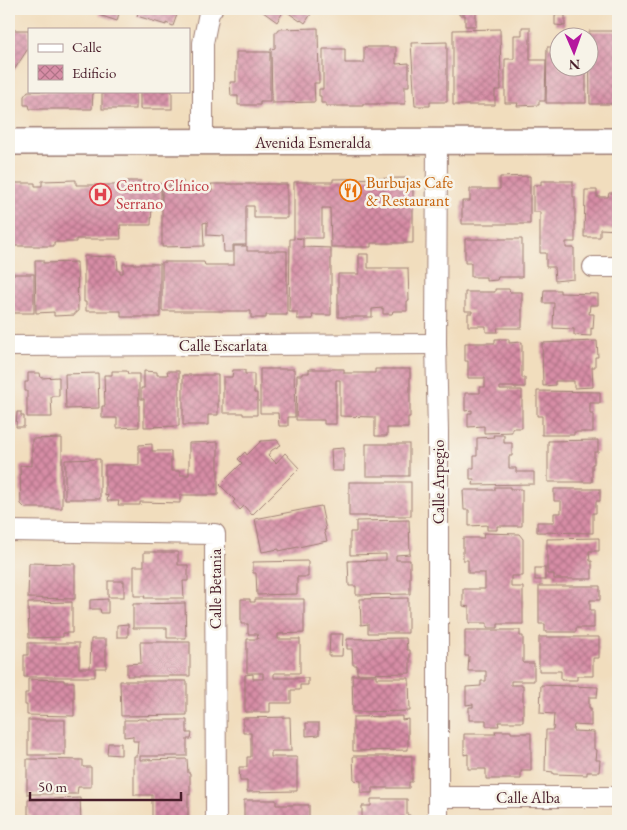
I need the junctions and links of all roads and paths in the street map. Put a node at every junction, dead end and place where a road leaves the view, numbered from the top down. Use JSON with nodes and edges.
{"nodes":[{"id":1,"x":212,"y":9,"type":"edge"},
{"id":2,"x":202,"y":141,"type":"junction"},
{"id":3,"x":618,"y":141,"type":"edge"},
{"id":4,"x":9,"y":142,"type":"edge"},
{"id":5,"x":437,"y":142,"type":"junction"},
{"id":6,"x":593,"y":267,"type":"dead end"},
{"id":7,"x":618,"y":267,"type":"edge"},
{"id":8,"x":436,"y":344,"type":"junction"},
{"id":9,"x":9,"y":346,"type":"edge"},
{"id":10,"x":9,"y":531,"type":"edge"},
{"id":11,"x":438,"y":797,"type":"junction"},
{"id":12,"x":618,"y":797,"type":"edge"},
{"id":13,"x":216,"y":821,"type":"edge"},
{"id":14,"x":438,"y":821,"type":"edge"}],
"edges":[{"from":1,"to":2,"type":"street"},
{"from":2,"to":4,"type":"street","name":"Avenida Esmeralda"},
{"from":2,"to":5,"type":"street","name":"Avenida Esmeralda"},
{"from":3,"to":5,"type":"street","name":"Avenida Esmeralda"},
{"from":5,"to":8,"type":"street","name":"Calle Arpegio"},
{"from":6,"to":7,"type":"street"},
{"from":8,"to":9,"type":"street","name":"Calle Escarlata"},
{"from":8,"to":11,"type":"street","name":"Calle Arpegio"},
{"from":10,"to":13,"type":"street","name":"Calle Betania"},
{"from":11,"to":12,"type":"street","name":"Calle Alba"},
{"from":11,"to":14,"type":"street","name":"Calle Arpegio"}]}
